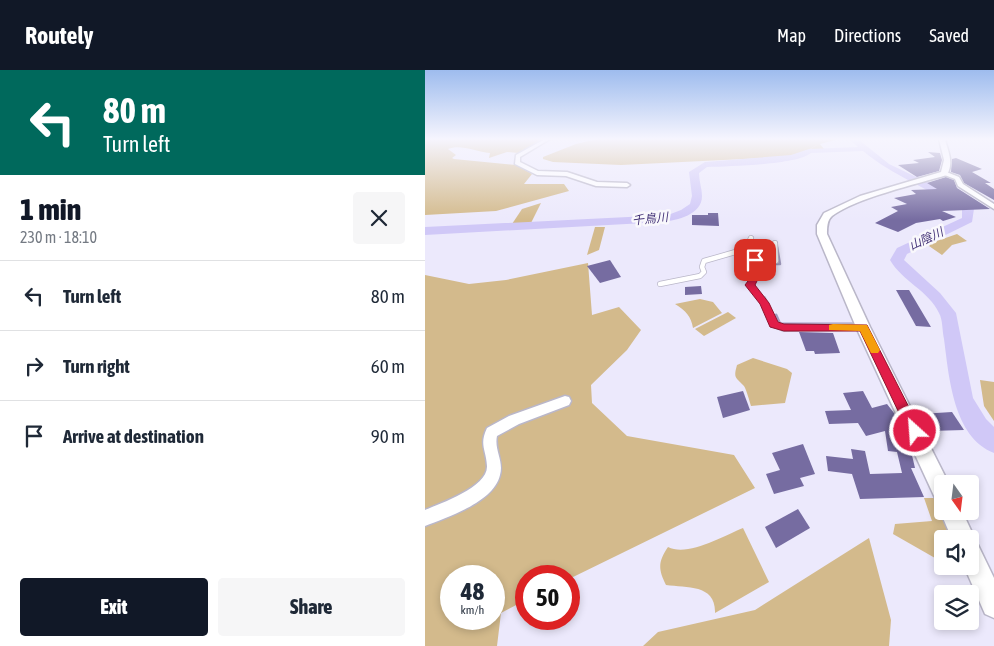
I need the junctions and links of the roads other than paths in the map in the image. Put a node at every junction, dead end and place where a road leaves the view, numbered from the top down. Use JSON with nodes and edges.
{"nodes":[{"id":1,"x":522,"y":166,"type":"edge"},
{"id":2,"x":947,"y":166,"type":"edge"},
{"id":3,"x":944,"y":173,"type":"junction"},
{"id":4,"x":627,"y":185,"type":"dead end"},
{"id":5,"x":994,"y":207,"type":"edge"},
{"id":6,"x":751,"y":238,"type":"dead end"},
{"id":7,"x":775,"y":243,"type":"dead end"},
{"id":8,"x":660,"y":284,"type":"dead end"},
{"id":9,"x":863,"y":327,"type":"junction"},
{"id":10,"x":565,"y":401,"type":"dead end"},
{"id":11,"x":935,"y":475,"type":"edge"},
{"id":12,"x":425,"y":518,"type":"edge"},
{"id":13,"x":979,"y":572,"type":"edge"},
{"id":14,"x":994,"y":605,"type":"edge"}],
"edges":[{"from":1,"to":4,"type":"street"},
{"from":2,"to":3,"type":"main road"},
{"from":3,"to":5,"type":"street"},
{"from":3,"to":9,"type":"main road"},
{"from":6,"to":8,"type":"lane"},
{"from":7,"to":9,"type":"lane"},
{"from":9,"to":11,"type":"main road"},
{"from":10,"to":12,"type":"street"},
{"from":13,"to":14,"type":"main road"}]}
